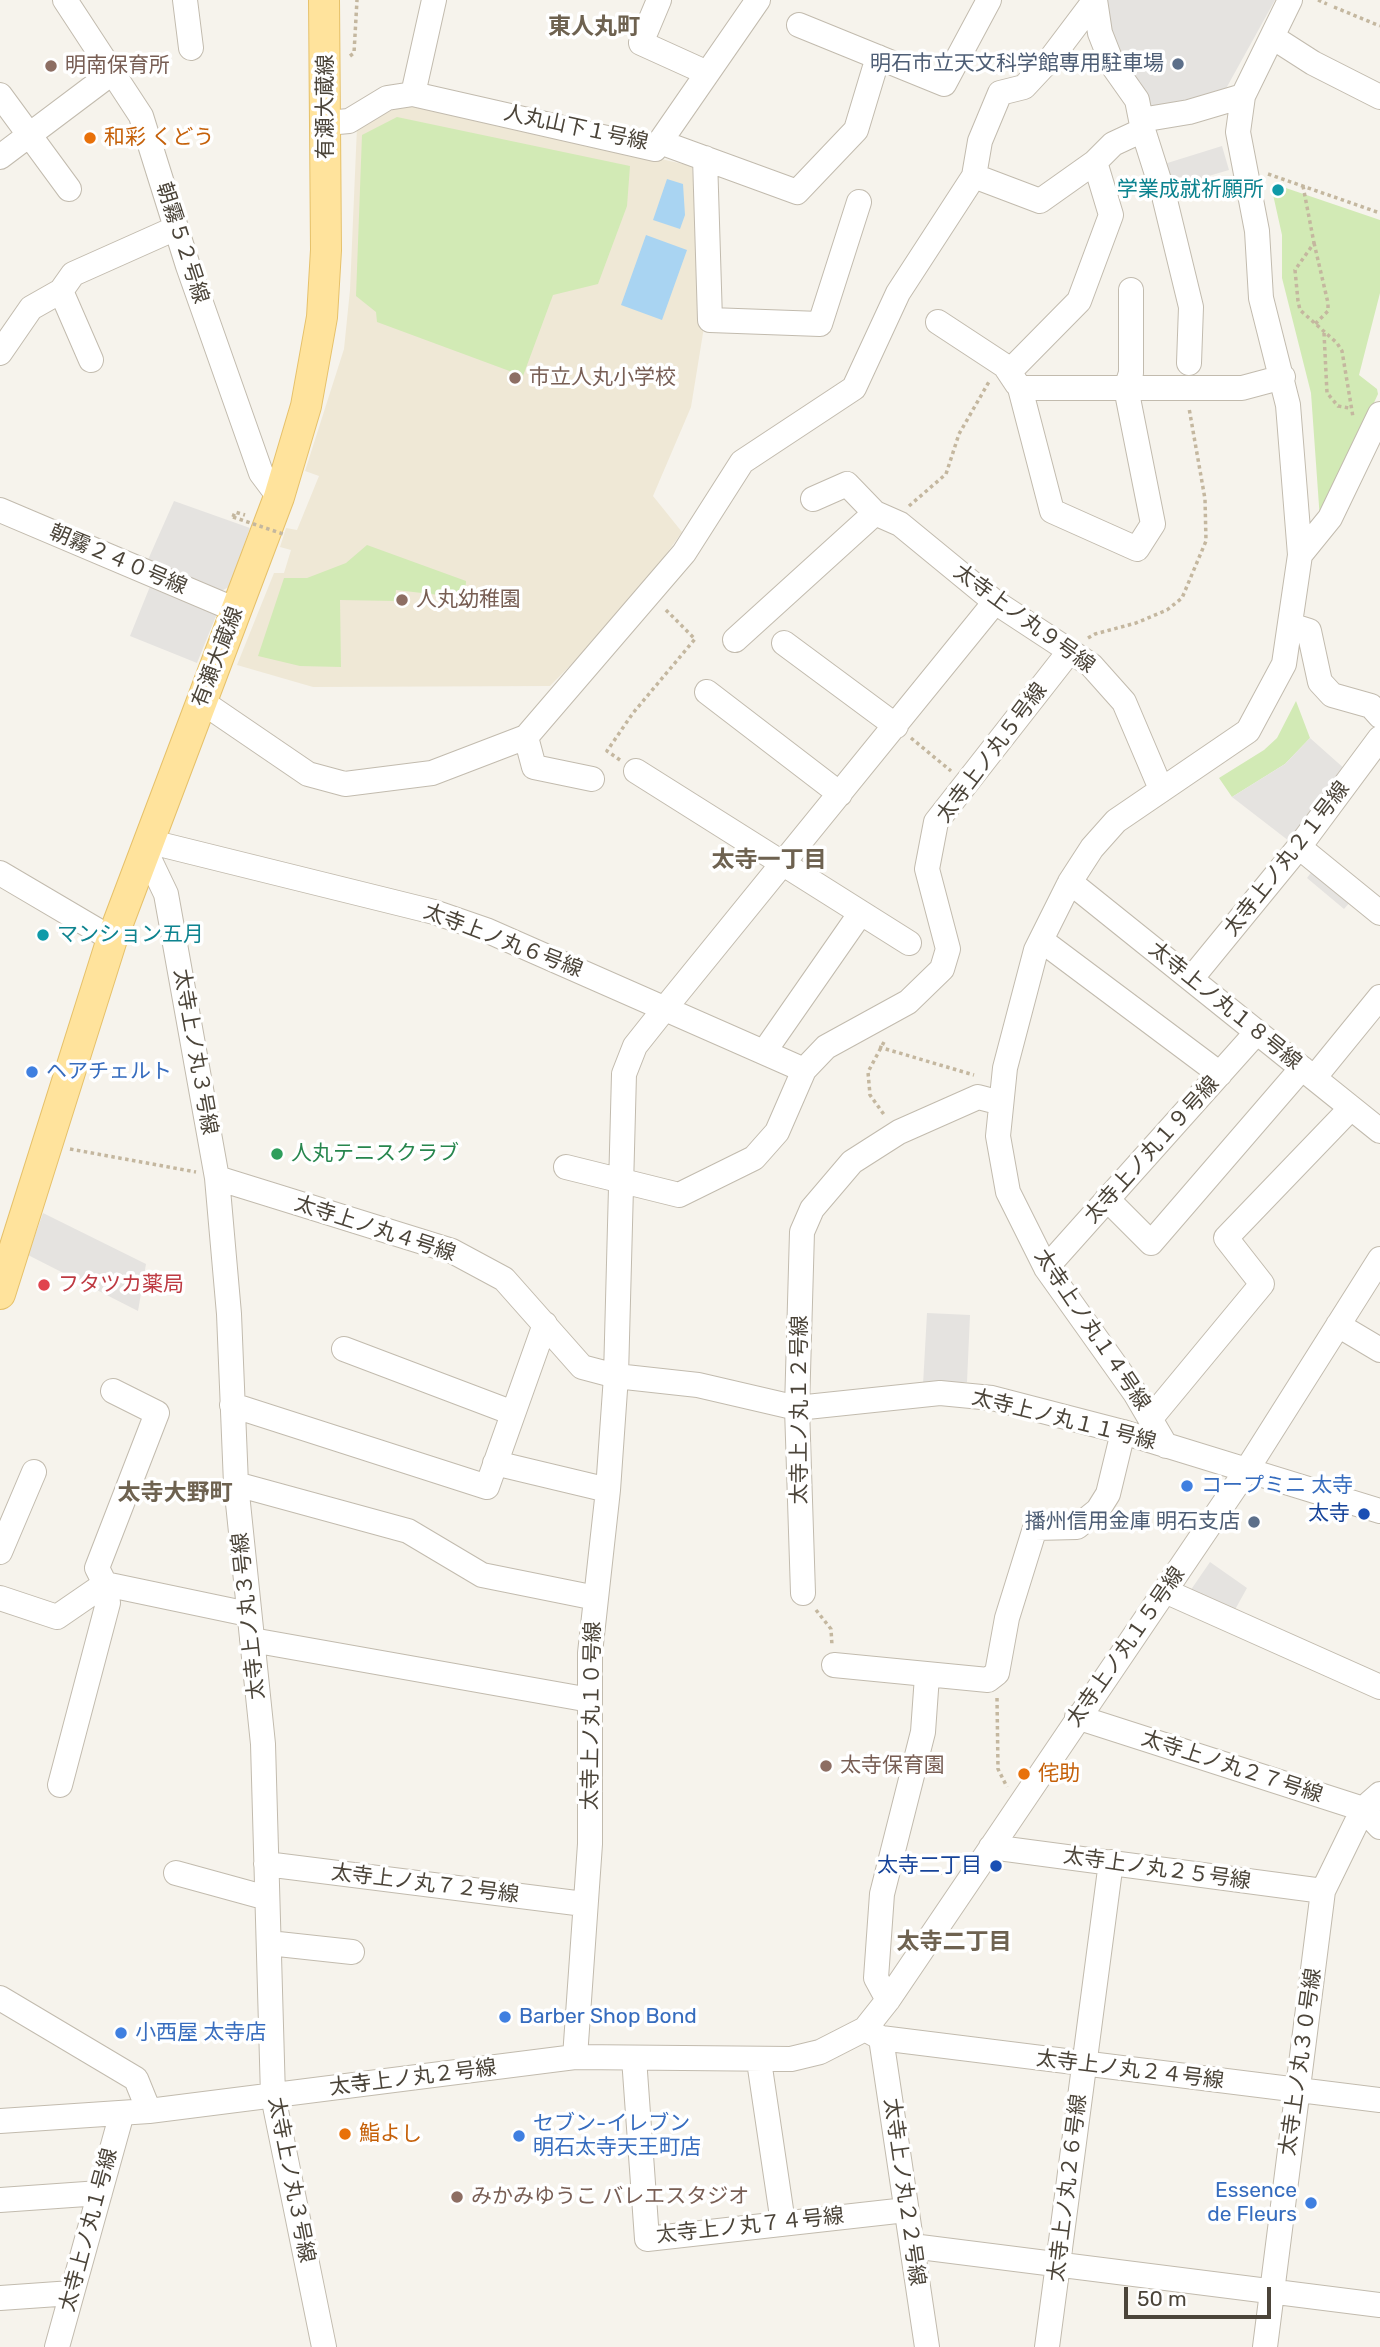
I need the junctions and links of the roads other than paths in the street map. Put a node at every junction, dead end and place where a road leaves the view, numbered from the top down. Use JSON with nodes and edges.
{"nodes":[{"id":1,"x":65,"y":0,"type":"edge"},
{"id":2,"x":185,"y":0,"type":"edge"},
{"id":3,"x":324,"y":0,"type":"edge"},
{"id":4,"x":434,"y":0,"type":"edge"},
{"id":5,"x":659,"y":0,"type":"edge"},
{"id":6,"x":989,"y":0,"type":"edge"},
{"id":7,"x":1095,"y":0,"type":"edge"},
{"id":8,"x":1290,"y":0,"type":"edge"},
{"id":9,"x":750,"y":2,"type":"edge"},
{"id":10,"x":799,"y":25,"type":"dead end"},
{"id":11,"x":1274,"y":38,"type":"junction"},
{"id":12,"x":191,"y":48,"type":"dead end"},
{"id":13,"x":878,"y":57,"type":"junction"},
{"id":14,"x":113,"y":72,"type":"junction"},
{"id":15,"x":705,"y":72,"type":"junction"},
{"id":16,"x":413,"y":94,"type":"junction"},
{"id":17,"x":0,"y":96,"type":"edge"},
{"id":18,"x":1243,"y":96,"type":"junction"},
{"id":19,"x":1380,"y":97,"type":"edge"},
{"id":20,"x":327,"y":123,"type":"junction"},
{"id":21,"x":1142,"y":125,"type":"junction"},
{"id":22,"x":29,"y":135,"type":"junction"},
{"id":23,"x":660,"y":142,"type":"junction"},
{"id":24,"x":0,"y":157,"type":"edge"},
{"id":25,"x":705,"y":158,"type":"junction"},
{"id":26,"x":1095,"y":162,"type":"junction"},
{"id":27,"x":974,"y":176,"type":"junction"},
{"id":28,"x":69,"y":189,"type":"dead end"},
{"id":29,"x":859,"y":202,"type":"dead end"},
{"id":30,"x":176,"y":228,"type":"junction"},
{"id":31,"x":61,"y":290,"type":"junction"},
{"id":32,"x":1131,"y":290,"type":"dead end"},
{"id":33,"x":938,"y":322,"type":"dead end"},
{"id":34,"x":0,"y":353,"type":"edge"},
{"id":35,"x":91,"y":360,"type":"dead end"},
{"id":36,"x":1189,"y":363,"type":"dead end"},
{"id":37,"x":1283,"y":377,"type":"junction"},
{"id":38,"x":1014,"y":380,"type":"junction"},
{"id":39,"x":1126,"y":388,"type":"junction"},
{"id":40,"x":1380,"y":414,"type":"edge"},
{"id":41,"x":279,"y":496,"type":"junction"},
{"id":42,"x":813,"y":499,"type":"dead end"},
{"id":43,"x":0,"y":510,"type":"edge"},
{"id":44,"x":875,"y":513,"type":"junction"},
{"id":45,"x":1300,"y":555,"type":"junction"},
{"id":46,"x":995,"y":602,"type":"junction"},
{"id":47,"x":236,"y":610,"type":"junction"},
{"id":48,"x":1290,"y":625,"type":"junction"},
{"id":49,"x":736,"y":640,"type":"dead end"},
{"id":50,"x":784,"y":643,"type":"dead end"},
{"id":51,"x":1069,"y":652,"type":"junction"},
{"id":52,"x":707,"y":692,"type":"dead end"},
{"id":53,"x":201,"y":701,"type":"junction"},
{"id":54,"x":1380,"y":716,"type":"edge"},
{"id":55,"x":896,"y":726,"type":"junction"},
{"id":56,"x":526,"y":737,"type":"junction"},
{"id":57,"x":1380,"y":738,"type":"edge"},
{"id":58,"x":636,"y":771,"type":"dead end"},
{"id":59,"x":592,"y":779,"type":"dead end"},
{"id":60,"x":1161,"y":789,"type":"junction"},
{"id":61,"x":840,"y":794,"type":"junction"},
{"id":62,"x":146,"y":844,"type":"junction"},
{"id":63,"x":1299,"y":847,"type":"junction"},
{"id":64,"x":782,"y":864,"type":"junction"},
{"id":65,"x":0,"y":873,"type":"edge"},
{"id":66,"x":1070,"y":881,"type":"junction"},
{"id":67,"x":1380,"y":913,"type":"edge"},
{"id":68,"x":860,"y":914,"type":"junction"},
{"id":69,"x":112,"y":939,"type":"junction"},
{"id":70,"x":1041,"y":940,"type":"junction"},
{"id":71,"x":909,"y":943,"type":"dead end"},
{"id":72,"x":1191,"y":979,"type":"junction"},
{"id":73,"x":1380,"y":997,"type":"edge"},
{"id":74,"x":666,"y":1007,"type":"junction"},
{"id":75,"x":1257,"y":1032,"type":"junction"},
{"id":76,"x":764,"y":1052,"type":"junction"},
{"id":77,"x":804,"y":1070,"type":"junction"},
{"id":78,"x":1308,"y":1073,"type":"junction"},
{"id":79,"x":1220,"y":1074,"type":"junction"},
{"id":80,"x":1002,"y":1094,"type":"junction"},
{"id":81,"x":1351,"y":1108,"type":"junction"},
{"id":82,"x":1380,"y":1131,"type":"edge"},
{"id":83,"x":566,"y":1167,"type":"dead end"},
{"id":84,"x":217,"y":1178,"type":"junction"},
{"id":85,"x":622,"y":1183,"type":"junction"},
{"id":86,"x":1107,"y":1199,"type":"junction"},
{"id":87,"x":1380,"y":1259,"type":"edge"},
{"id":88,"x":1046,"y":1268,"type":"junction"},
{"id":89,"x":0,"y":1294,"type":"edge"},
{"id":90,"x":545,"y":1324,"type":"junction"},
{"id":91,"x":1338,"y":1325,"type":"junction"},
{"id":92,"x":344,"y":1349,"type":"dead end"},
{"id":93,"x":1380,"y":1350,"type":"edge"},
{"id":94,"x":616,"y":1376,"type":"junction"},
{"id":95,"x":113,"y":1391,"type":"dead end"},
{"id":96,"x":232,"y":1405,"type":"junction"},
{"id":97,"x":797,"y":1408,"type":"junction"},
{"id":98,"x":513,"y":1413,"type":"junction"},
{"id":99,"x":1151,"y":1418,"type":"junction"},
{"id":100,"x":1123,"y":1432,"type":"junction"},
{"id":101,"x":1166,"y":1446,"type":"junction"},
{"id":102,"x":495,"y":1463,"type":"junction"},
{"id":103,"x":1246,"y":1471,"type":"junction"},
{"id":104,"x":34,"y":1472,"type":"dead end"},
{"id":105,"x":236,"y":1485,"type":"junction"},
{"id":106,"x":608,"y":1490,"type":"junction"},
{"id":107,"x":1380,"y":1511,"type":"edge"},
{"id":108,"x":0,"y":1552,"type":"edge"},
{"id":109,"x":105,"y":1584,"type":"junction"},
{"id":110,"x":1165,"y":1591,"type":"junction"},
{"id":111,"x":803,"y":1593,"type":"road end"},
{"id":112,"x":0,"y":1598,"type":"edge"},
{"id":113,"x":596,"y":1598,"type":"junction"},
{"id":114,"x":248,"y":1614,"type":"junction"},
{"id":115,"x":251,"y":1640,"type":"junction"},
{"id":116,"x":834,"y":1665,"type":"road end"},
{"id":117,"x":927,"y":1676,"type":"junction"},
{"id":118,"x":1380,"y":1687,"type":"edge"},
{"id":119,"x":590,"y":1700,"type":"junction"},
{"id":120,"x":1077,"y":1717,"type":"junction"},
{"id":121,"x":60,"y":1785,"type":"dead end"},
{"id":122,"x":1374,"y":1810,"type":"edge"},
{"id":123,"x":991,"y":1847,"type":"junction"},
{"id":124,"x":1111,"y":1862,"type":"junction"},
{"id":125,"x":266,"y":1864,"type":"junction"},
{"id":126,"x":176,"y":1872,"type":"dead end"},
{"id":127,"x":1323,"y":1891,"type":"junction"},
{"id":128,"x":267,"y":1898,"type":"junction"},
{"id":129,"x":584,"y":1905,"type":"junction"},
{"id":130,"x":269,"y":1943,"type":"junction"},
{"id":131,"x":352,"y":1952,"type":"dead end"},
{"id":132,"x":888,"y":2000,"type":"junction"},
{"id":133,"x":7,"y":2006,"type":"edge"},
{"id":134,"x":873,"y":2034,"type":"junction"},
{"id":135,"x":575,"y":2057,"type":"junction"},
{"id":136,"x":634,"y":2058,"type":"junction"},
{"id":137,"x":759,"y":2061,"type":"junction"},
{"id":138,"x":1083,"y":2064,"type":"junction"},
{"id":139,"x":1296,"y":2091,"type":"junction"},
{"id":140,"x":273,"y":2096,"type":"junction"},
{"id":141,"x":1380,"y":2100,"type":"edge"},
{"id":142,"x":149,"y":2111,"type":"junction"},
{"id":143,"x":122,"y":2113,"type":"junction"},
{"id":144,"x":0,"y":2121,"type":"edge"},
{"id":145,"x":100,"y":2193,"type":"junction"},
{"id":146,"x":0,"y":2200,"type":"edge"},
{"id":147,"x":906,"y":2210,"type":"junction"},
{"id":148,"x":783,"y":2223,"type":"junction"},
{"id":149,"x":912,"y":2246,"type":"junction"},
{"id":150,"x":1059,"y":2264,"type":"junction"},
{"id":151,"x":1271,"y":2291,"type":"junction"},
{"id":152,"x":72,"y":2293,"type":"junction"},
{"id":153,"x":0,"y":2298,"type":"edge"},
{"id":154,"x":1380,"y":2305,"type":"edge"},
{"id":155,"x":57,"y":2347,"type":"edge"},
{"id":156,"x":324,"y":2347,"type":"edge"},
{"id":157,"x":927,"y":2347,"type":"edge"},
{"id":158,"x":1047,"y":2347,"type":"edge"},
{"id":159,"x":1265,"y":2347,"type":"edge"}],
"edges":[{"from":1,"to":14,"type":"street","name":"朝霧５２号線"},
{"from":2,"to":12,"type":"street"},
{"from":3,"to":20,"type":"main road","name":"有瀬大蔵線"},
{"from":4,"to":16,"type":"street"},
{"from":5,"to":15,"type":"street"},
{"from":6,"to":13,"type":"street"},
{"from":7,"to":21,"type":"street"},
{"from":7,"to":27,"type":"street"},
{"from":8,"to":11,"type":"street","name":"太寺上ノ丸１４号線"},
{"from":9,"to":15,"type":"street","name":"人丸山下１号線"},
{"from":10,"to":13,"type":"street"},
{"from":11,"to":18,"type":"street","name":"太寺上ノ丸１４号線"},
{"from":11,"to":19,"type":"street"},
{"from":13,"to":25,"type":"street"},
{"from":14,"to":22,"type":"street"},
{"from":14,"to":30,"type":"street","name":"朝霧５２号線"},
{"from":15,"to":23,"type":"street","name":"人丸山下１号線"},
{"from":16,"to":20,"type":"street","name":"人丸山下１号線"},
{"from":16,"to":23,"type":"street","name":"人丸山下１号線"},
{"from":17,"to":22,"type":"street"},
{"from":18,"to":21,"type":"street"},
{"from":18,"to":37,"type":"street","name":"太寺上ノ丸１４号線"},
{"from":20,"to":41,"type":"main road","name":"有瀬大蔵線"},
{"from":21,"to":26,"type":"street"},
{"from":21,"to":36,"type":"street"},
{"from":22,"to":24,"type":"street"},
{"from":22,"to":28,"type":"street"},
{"from":23,"to":25,"type":"street"},
{"from":25,"to":29,"type":"street"},
{"from":26,"to":27,"type":"street"},
{"from":26,"to":38,"type":"street"},
{"from":27,"to":56,"type":"street"},
{"from":30,"to":31,"type":"street"},
{"from":30,"to":41,"type":"street","name":"朝霧５２号線"},
{"from":31,"to":34,"type":"street"},
{"from":31,"to":35,"type":"street"},
{"from":32,"to":39,"type":"street"},
{"from":33,"to":38,"type":"street"},
{"from":37,"to":39,"type":"street"},
{"from":37,"to":45,"type":"street","name":"太寺上ノ丸１４号線"},
{"from":38,"to":39,"type":"street"},
{"from":38,"to":39,"type":"street"},
{"from":40,"to":45,"type":"street"},
{"from":41,"to":47,"type":"main road","name":"有瀬大蔵線"},
{"from":42,"to":44,"type":"street"},
{"from":43,"to":47,"type":"street","name":"朝霧２４０号線"},
{"from":44,"to":46,"type":"street","name":"太寺上ノ丸９号線"},
{"from":44,"to":49,"type":"street"},
{"from":45,"to":48,"type":"street","name":"太寺上ノ丸１４号線"},
{"from":46,"to":51,"type":"street","name":"太寺上ノ丸９号線"},
{"from":46,"to":55,"type":"street","name":"太寺上ノ丸１０号線"},
{"from":47,"to":53,"type":"main road","name":"有瀬大蔵線"},
{"from":48,"to":54,"type":"street"},
{"from":48,"to":60,"type":"street","name":"太寺上ノ丸１４号線"},
{"from":50,"to":55,"type":"street"},
{"from":51,"to":60,"type":"street","name":"太寺上ノ丸９号線"},
{"from":51,"to":77,"type":"street","name":"太寺上ノ丸５号線"},
{"from":52,"to":61,"type":"street"},
{"from":53,"to":56,"type":"street"},
{"from":53,"to":62,"type":"main road","name":"有瀬大蔵線"},
{"from":55,"to":61,"type":"street","name":"太寺上ノ丸１０号線"},
{"from":56,"to":59,"type":"street"},
{"from":57,"to":63,"type":"street","name":"太寺上ノ丸２１号線"},
{"from":58,"to":64,"type":"street"},
{"from":60,"to":66,"type":"street","name":"太寺上ノ丸１４号線"},
{"from":61,"to":64,"type":"street","name":"太寺上ノ丸１０号線"},
{"from":62,"to":69,"type":"main road","name":"有瀬大蔵線"},
{"from":62,"to":74,"type":"street","name":"太寺上ノ丸６号線"},
{"from":62,"to":84,"type":"street","name":"太寺上ノ丸３号線"},
{"from":63,"to":67,"type":"street"},
{"from":63,"to":72,"type":"street","name":"太寺上ノ丸２１号線"},
{"from":64,"to":68,"type":"street"},
{"from":64,"to":74,"type":"street","name":"太寺上ノ丸１０号線"},
{"from":65,"to":69,"type":"street"},
{"from":66,"to":70,"type":"street","name":"太寺上ノ丸１４号線"},
{"from":66,"to":72,"type":"street","name":"太寺上ノ丸１８号線"},
{"from":68,"to":71,"type":"street"},
{"from":68,"to":76,"type":"street"},
{"from":69,"to":89,"type":"main road","name":"有瀬大蔵線"},
{"from":70,"to":79,"type":"street"},
{"from":70,"to":80,"type":"street","name":"太寺上ノ丸１４号線"},
{"from":72,"to":75,"type":"street","name":"太寺上ノ丸１８号線"},
{"from":73,"to":78,"type":"street"},
{"from":74,"to":76,"type":"street","name":"太寺上ノ丸６号線"},
{"from":74,"to":85,"type":"street","name":"太寺上ノ丸１０号線"},
{"from":75,"to":78,"type":"street","name":"太寺上ノ丸１８号線"},
{"from":75,"to":79,"type":"street","name":"太寺上ノ丸１９号線"},
{"from":76,"to":77,"type":"street","name":"太寺上ノ丸６号線"},
{"from":77,"to":85,"type":"street","name":"太寺上ノ丸５号線"},
{"from":78,"to":81,"type":"street","name":"太寺上ノ丸１８号線"},
{"from":78,"to":86,"type":"street"},
{"from":79,"to":86,"type":"street","name":"太寺上ノ丸１９号線"},
{"from":80,"to":88,"type":"street","name":"太寺上ノ丸１４号線"},
{"from":80,"to":97,"type":"street","name":"太寺上ノ丸１２号線"},
{"from":81,"to":82,"type":"street","name":"太寺上ノ丸１８号線"},
{"from":81,"to":99,"type":"street"},
{"from":83,"to":85,"type":"street","name":"太寺上ノ丸５号線"},
{"from":84,"to":90,"type":"street","name":"太寺上ノ丸４号線"},
{"from":84,"to":96,"type":"street","name":"太寺上ノ丸３号線"},
{"from":85,"to":94,"type":"street","name":"太寺上ノ丸１０号線"},
{"from":86,"to":88,"type":"street","name":"太寺上ノ丸１９号線"},
{"from":87,"to":91,"type":"street","name":"太寺上ノ丸１５号線"},
{"from":88,"to":99,"type":"street","name":"太寺上ノ丸１４号線"},
{"from":90,"to":94,"type":"street","name":"太寺上ノ丸４号線"},
{"from":90,"to":98,"type":"street"},
{"from":91,"to":93,"type":"street"},
{"from":91,"to":103,"type":"street","name":"太寺上ノ丸１５号線"},
{"from":92,"to":98,"type":"street"},
{"from":94,"to":97,"type":"street","name":"太寺上ノ丸１１号線"},
{"from":94,"to":106,"type":"street","name":"太寺上ノ丸１０号線"},
{"from":95,"to":109,"type":"street"},
{"from":96,"to":102,"type":"street"},
{"from":96,"to":105,"type":"street","name":"太寺上ノ丸３号線"},
{"from":97,"to":100,"type":"street","name":"太寺上ノ丸１１号線"},
{"from":97,"to":111,"type":"street","name":"太寺上ノ丸１２号線"},
{"from":98,"to":102,"type":"street"},
{"from":99,"to":101,"type":"street","name":"太寺上ノ丸１４号線"},
{"from":100,"to":101,"type":"street","name":"太寺上ノ丸１１号線"},
{"from":100,"to":117,"type":"street"},
{"from":101,"to":103,"type":"street","name":"太寺上ノ丸１１号線"},
{"from":102,"to":106,"type":"street"},
{"from":103,"to":107,"type":"street","name":"太寺上ノ丸１１号線"},
{"from":103,"to":110,"type":"street","name":"太寺上ノ丸１５号線"},
{"from":104,"to":108,"type":"street"},
{"from":105,"to":113,"type":"street"},
{"from":105,"to":114,"type":"street","name":"太寺上ノ丸３号線"},
{"from":106,"to":113,"type":"street","name":"太寺上ノ丸１０号線"},
{"from":109,"to":112,"type":"street"},
{"from":109,"to":114,"type":"street"},
{"from":109,"to":121,"type":"street"},
{"from":110,"to":118,"type":"street"},
{"from":110,"to":120,"type":"street","name":"太寺上ノ丸１５号線"},
{"from":113,"to":119,"type":"street","name":"太寺上ノ丸１０号線"},
{"from":114,"to":115,"type":"street","name":"太寺上ノ丸３号線"},
{"from":115,"to":119,"type":"street"},
{"from":115,"to":125,"type":"street","name":"太寺上ノ丸３号線"},
{"from":116,"to":117,"type":"street"},
{"from":117,"to":132,"type":"street"},
{"from":119,"to":129,"type":"street","name":"太寺上ノ丸１０号線"},
{"from":120,"to":122,"type":"street","name":"太寺上ノ丸２７号線"},
{"from":120,"to":123,"type":"street","name":"太寺上ノ丸１５号線"},
{"from":122,"to":127,"type":"street","name":"太寺上ノ丸３０号線"},
{"from":123,"to":124,"type":"street","name":"太寺上ノ丸２５号線"},
{"from":123,"to":132,"type":"street","name":"太寺上ノ丸１５号線"},
{"from":124,"to":127,"type":"street","name":"太寺上ノ丸２５号線"},
{"from":124,"to":138,"type":"street","name":"太寺上ノ丸２６号線"},
{"from":125,"to":128,"type":"street","name":"太寺上ノ丸３号線"},
{"from":125,"to":129,"type":"street","name":"太寺上ノ丸７２号線"},
{"from":126,"to":128,"type":"street"},
{"from":127,"to":139,"type":"street","name":"太寺上ノ丸３０号線"},
{"from":128,"to":130,"type":"street","name":"太寺上ノ丸３号線"},
{"from":129,"to":135,"type":"street","name":"太寺上ノ丸１０号線"},
{"from":130,"to":131,"type":"street"},
{"from":130,"to":140,"type":"street","name":"太寺上ノ丸３号線"},
{"from":132,"to":134,"type":"street","name":"太寺上ノ丸１５号線"},
{"from":133,"to":142,"type":"street"},
{"from":134,"to":137,"type":"street","name":"太寺上ノ丸２号線"},
{"from":134,"to":138,"type":"street","name":"太寺上ノ丸２４号線"},
{"from":134,"to":147,"type":"street","name":"太寺上ノ丸２２号線"},
{"from":135,"to":136,"type":"street","name":"太寺上ノ丸２号線"},
{"from":135,"to":140,"type":"street","name":"太寺上ノ丸２号線"},
{"from":136,"to":137,"type":"street","name":"太寺上ノ丸２号線"},
{"from":136,"to":148,"type":"street","name":"太寺上ノ丸７４号線"},
{"from":137,"to":148,"type":"street"},
{"from":138,"to":139,"type":"street","name":"太寺上ノ丸２４号線"},
{"from":138,"to":150,"type":"street","name":"太寺上ノ丸２６号線"},
{"from":139,"to":141,"type":"street","name":"太寺上ノ丸２４号線"},
{"from":139,"to":151,"type":"street","name":"太寺上ノ丸３０号線"},
{"from":140,"to":142,"type":"street","name":"太寺上ノ丸２号線"},
{"from":140,"to":156,"type":"street","name":"太寺上ノ丸３号線"},
{"from":142,"to":143,"type":"street","name":"太寺上ノ丸２号線"},
{"from":143,"to":144,"type":"street","name":"太寺上ノ丸２号線"},
{"from":143,"to":145,"type":"street","name":"太寺上ノ丸１号線"},
{"from":145,"to":146,"type":"street"},
{"from":145,"to":152,"type":"street","name":"太寺上ノ丸１号線"},
{"from":147,"to":148,"type":"street","name":"太寺上ノ丸７４号線"},
{"from":147,"to":149,"type":"street","name":"太寺上ノ丸２２号線"},
{"from":149,"to":150,"type":"street"},
{"from":149,"to":157,"type":"street","name":"太寺上ノ丸２２号線"},
{"from":150,"to":151,"type":"street"},
{"from":150,"to":158,"type":"street","name":"太寺上ノ丸２６号線"},
{"from":151,"to":154,"type":"street"},
{"from":151,"to":159,"type":"street","name":"太寺上ノ丸３０号線"},
{"from":152,"to":153,"type":"street"},
{"from":152,"to":155,"type":"street","name":"太寺上ノ丸１号線"}]}
